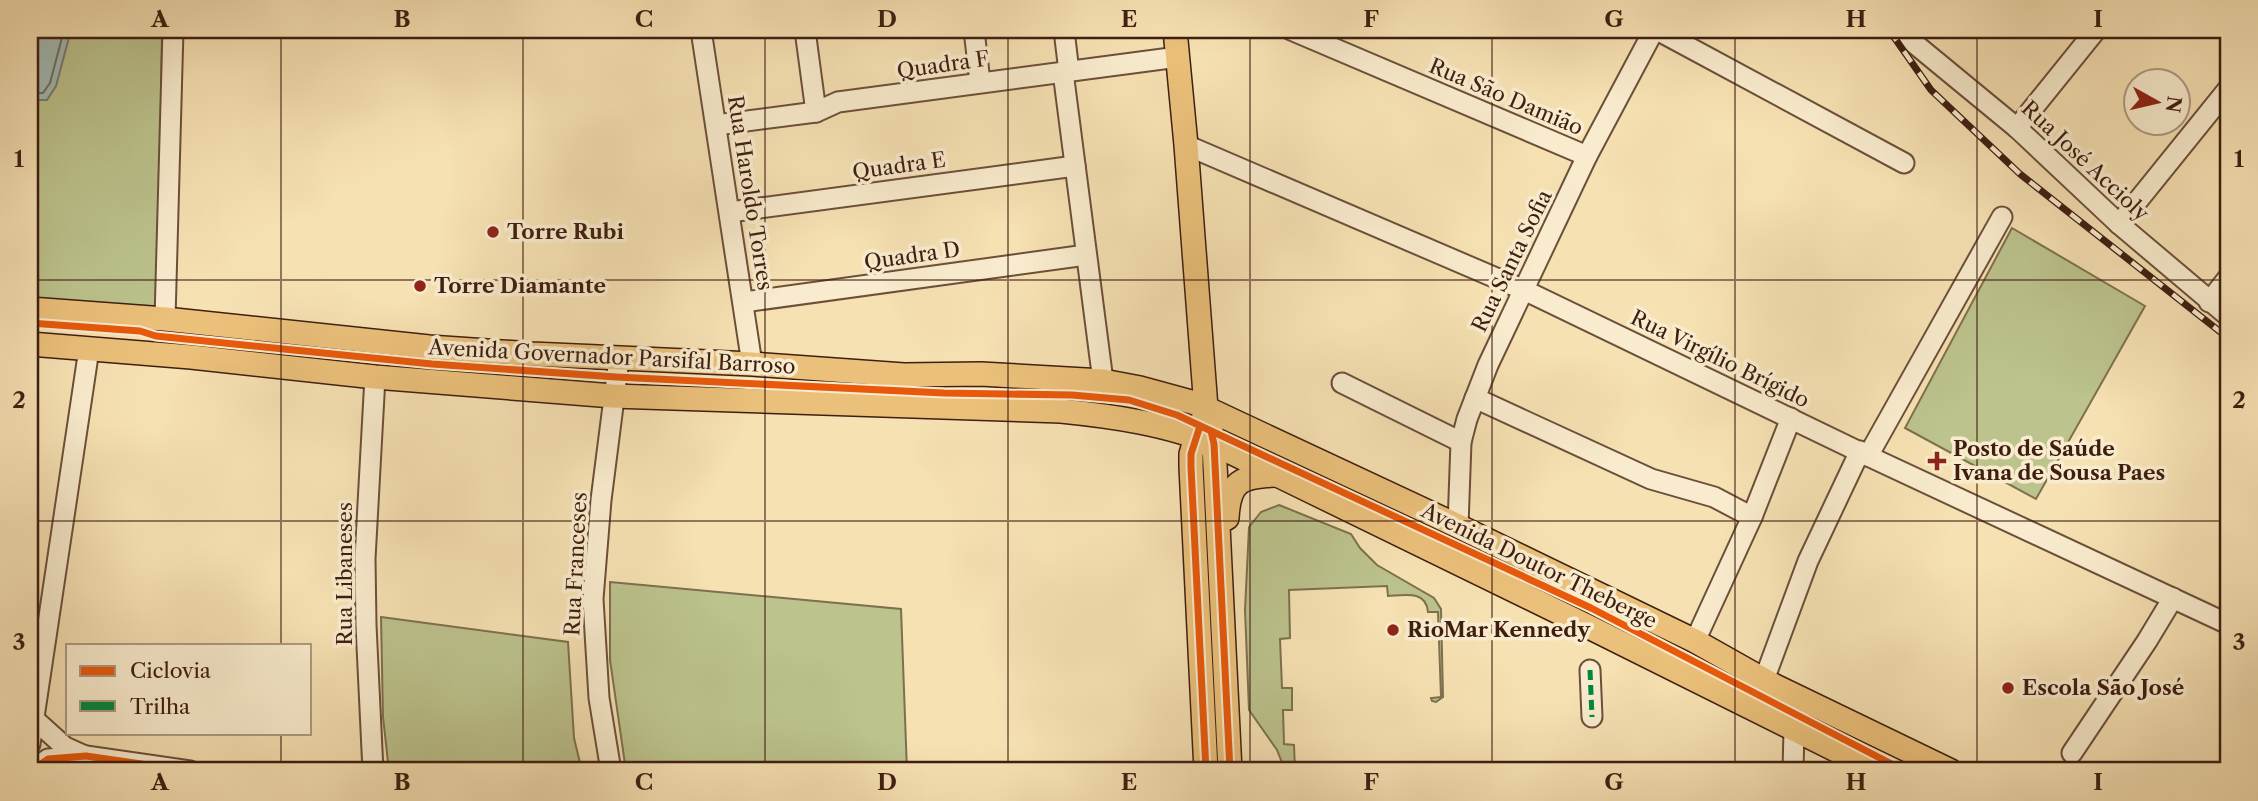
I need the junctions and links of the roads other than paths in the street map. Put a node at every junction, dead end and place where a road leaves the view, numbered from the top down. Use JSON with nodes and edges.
{"nodes":[{"id":1,"x":173,"y":30,"type":"edge"},
{"id":2,"x":701,"y":30,"type":"edge"},
{"id":3,"x":806,"y":30,"type":"edge"},
{"id":4,"x":974,"y":30,"type":"edge"},
{"id":5,"x":1064,"y":30,"type":"edge"},
{"id":6,"x":1175,"y":30,"type":"edge"},
{"id":7,"x":1291,"y":30,"type":"edge"},
{"id":8,"x":1655,"y":30,"type":"edge"},
{"id":9,"x":2096,"y":30,"type":"edge"},
{"id":10,"x":1908,"y":33,"type":"edge"},
{"id":11,"x":1178,"y":57,"type":"junction"},
{"id":12,"x":1066,"y":72,"type":"junction"},
{"id":13,"x":980,"y":82,"type":"junction"},
{"id":14,"x":2228,"y":89,"type":"edge"},
{"id":15,"x":817,"y":112,"type":"junction"},
{"id":16,"x":716,"y":125,"type":"junction"},
{"id":17,"x":2017,"y":128,"type":"junction"},
{"id":18,"x":1186,"y":145,"type":"junction"},
{"id":19,"x":1587,"y":156,"type":"junction"},
{"id":20,"x":1904,"y":163,"type":"dead end"},
{"id":21,"x":1075,"y":166,"type":"junction"},
{"id":22,"x":730,"y":212,"type":"junction"},
{"id":23,"x":2002,"y":217,"type":"dead end"},
{"id":24,"x":2119,"y":224,"type":"junction"},
{"id":25,"x":1086,"y":255,"type":"junction"},
{"id":26,"x":2228,"y":278,"type":"edge"},
{"id":27,"x":1524,"y":290,"type":"junction"},
{"id":28,"x":744,"y":302,"type":"junction"},
{"id":29,"x":2209,"y":302,"type":"junction"},
{"id":30,"x":30,"y":309,"type":"edge"},
{"id":31,"x":2228,"y":316,"type":"edge"},
{"id":32,"x":164,"y":319,"type":"junction"},
{"id":33,"x":30,"y":334,"type":"edge"},
{"id":34,"x":30,"y":344,"type":"edge"},
{"id":35,"x":89,"y":349,"type":"junction"},
{"id":36,"x":619,"y":359,"type":"junction"},
{"id":37,"x":752,"y":364,"type":"junction"},
{"id":38,"x":375,"y":377,"type":"junction"},
{"id":39,"x":1103,"y":381,"type":"junction"},
{"id":40,"x":1342,"y":383,"type":"dead end"},
{"id":41,"x":613,"y":397,"type":"junction"},
{"id":42,"x":1475,"y":398,"type":"junction"},
{"id":43,"x":1206,"y":408,"type":"junction"},
{"id":44,"x":1791,"y":418,"type":"junction"},
{"id":45,"x":1205,"y":441,"type":"junction"},
{"id":46,"x":1461,"y":442,"type":"junction"},
{"id":47,"x":1864,"y":454,"type":"junction"},
{"id":48,"x":1276,"y":475,"type":"junction"},
{"id":49,"x":1752,"y":517,"type":"junction"},
{"id":50,"x":1458,"y":526,"type":"junction"},
{"id":51,"x":1220,"y":590,"type":"junction"},
{"id":52,"x":1605,"y":597,"type":"junction"},
{"id":53,"x":2173,"y":598,"type":"junction"},
{"id":54,"x":2228,"y":624,"type":"edge"},
{"id":55,"x":1591,"y":628,"type":"junction"},
{"id":56,"x":1695,"y":641,"type":"junction"},
{"id":57,"x":1590,"y":670,"type":"dead end"},
{"id":58,"x":1764,"y":680,"type":"junction"},
{"id":59,"x":1803,"y":699,"type":"junction"},
{"id":60,"x":1592,"y":717,"type":"dead end"},
{"id":61,"x":34,"y":719,"type":"junction"},
{"id":62,"x":1794,"y":730,"type":"junction"},
{"id":63,"x":30,"y":744,"type":"edge"},
{"id":64,"x":2072,"y":753,"type":"dead end"},
{"id":65,"x":86,"y":757,"type":"junction"},
{"id":66,"x":32,"y":771,"type":"edge"},
{"id":67,"x":190,"y":771,"type":"edge"},
{"id":68,"x":373,"y":771,"type":"edge"},
{"id":69,"x":611,"y":771,"type":"edge"},
{"id":70,"x":1206,"y":771,"type":"edge"},
{"id":71,"x":1230,"y":771,"type":"edge"},
{"id":72,"x":1793,"y":771,"type":"edge"},
{"id":73,"x":1878,"y":771,"type":"edge"},
{"id":74,"x":1951,"y":771,"type":"edge"}],
"edges":[{"from":1,"to":32,"type":"street"},
{"from":2,"to":16,"type":"street","name":"Rua Haroldo Torres"},
{"from":3,"to":15,"type":"street"},
{"from":4,"to":13,"type":"street"},
{"from":5,"to":12,"type":"street"},
{"from":6,"to":11,"type":"main road"},
{"from":7,"to":19,"type":"street","name":"Rua São Damião"},
{"from":8,"to":19,"type":"street","name":"Rua Santa Sofia"},
{"from":8,"to":20,"type":"street"},
{"from":9,"to":17,"type":"street"},
{"from":10,"to":17,"type":"street","name":"Rua José Accioly"},
{"from":11,"to":12,"type":"street","name":"Quadra F"},
{"from":11,"to":18,"type":"main road"},
{"from":12,"to":13,"type":"street","name":"Quadra F"},
{"from":12,"to":21,"type":"street"},
{"from":13,"to":15,"type":"street","name":"Quadra F"},
{"from":14,"to":24,"type":"street"},
{"from":15,"to":16,"type":"street","name":"Quadra F"},
{"from":16,"to":22,"type":"street","name":"Rua Haroldo Torres"},
{"from":17,"to":24,"type":"street","name":"Rua José Accioly"},
{"from":18,"to":27,"type":"street","name":"Rua Virgílio Brígido"},
{"from":18,"to":43,"type":"main road"},
{"from":19,"to":27,"type":"street","name":"Rua Santa Sofia"},
{"from":21,"to":22,"type":"street","name":"Quadra E"},
{"from":21,"to":25,"type":"street"},
{"from":22,"to":28,"type":"street","name":"Rua Haroldo Torres"},
{"from":23,"to":47,"type":"street"},
{"from":24,"to":29,"type":"street","name":"Rua José Accioly"},
{"from":25,"to":28,"type":"street","name":"Quadra D"},
{"from":25,"to":39,"type":"street"},
{"from":26,"to":29,"type":"street"},
{"from":27,"to":42,"type":"street","name":"Rua Santa Sofia"},
{"from":27,"to":44,"type":"street","name":"Rua Virgílio Brígido"},
{"from":28,"to":37,"type":"street","name":"Rua Haroldo Torres"},
{"from":29,"to":31,"type":"street","name":"Rua José Accioly"},
{"from":30,"to":32,"type":"main road","name":"Avenida Governador Parsifal Barroso"},
{"from":32,"to":33,"type":"main road"},
{"from":32,"to":36,"type":"main road","name":"Avenida Governador Parsifal Barroso"},
{"from":34,"to":35,"type":"main road","name":"Avenida Governador Parsifal Barroso"},
{"from":35,"to":38,"type":"main road","name":"Avenida Governador Parsifal Barroso"},
{"from":35,"to":61,"type":"street"},
{"from":36,"to":37,"type":"main road","name":"Avenida Governador Parsifal Barroso"},
{"from":36,"to":41,"type":"street","name":"Rua Franceses"},
{"from":37,"to":39,"type":"main road","name":"Avenida Governador Parsifal Barroso"},
{"from":38,"to":41,"type":"main road","name":"Avenida Governador Parsifal Barroso"},
{"from":38,"to":68,"type":"street","name":"Rua Libaneses"},
{"from":39,"to":43,"type":"main road","name":"Avenida Governador Parsifal Barroso"},
{"from":40,"to":46,"type":"street"},
{"from":41,"to":45,"type":"main road","name":"Avenida Governador Parsifal Barroso"},
{"from":41,"to":69,"type":"street","name":"Rua Franceses"},
{"from":42,"to":46,"type":"street","name":"Rua Santa Sofia"},
{"from":42,"to":49,"type":"street"},
{"from":43,"to":45,"type":"main road"},
{"from":43,"to":50,"type":"main road","name":"Avenida Doutor Theberge"},
{"from":44,"to":47,"type":"street","name":"Rua Virgílio Brígido"},
{"from":44,"to":49,"type":"street"},
{"from":45,"to":48,"type":"main road","name":"Avenida Doutor Theberge"},
{"from":45,"to":51,"type":"main road"},
{"from":45,"to":70,"type":"main road"},
{"from":46,"to":50,"type":"street","name":"Rua Santa Sofia"},
{"from":47,"to":53,"type":"street","name":"Rua Virgílio Brígido"},
{"from":47,"to":58,"type":"street"},
{"from":48,"to":51,"type":"main road"},
{"from":48,"to":55,"type":"main road","name":"Avenida Doutor Theberge"},
{"from":49,"to":56,"type":"street"},
{"from":50,"to":52,"type":"main road","name":"Avenida Doutor Theberge"},
{"from":51,"to":71,"type":"main road"},
{"from":52,"to":55,"type":"main road"},
{"from":52,"to":56,"type":"main road","name":"Avenida Doutor Theberge"},
{"from":53,"to":54,"type":"street","name":"Rua Virgílio Brígido"},
{"from":53,"to":64,"type":"street"},
{"from":55,"to":62,"type":"main road","name":"Avenida Doutor Theberge"},
{"from":56,"to":58,"type":"main road","name":"Avenida Doutor Theberge"},
{"from":57,"to":60,"type":"street"},
{"from":58,"to":59,"type":"main road","name":"Avenida Doutor Theberge"},
{"from":59,"to":62,"type":"street"},
{"from":59,"to":74,"type":"main road","name":"Avenida Doutor Theberge"},
{"from":61,"to":63,"type":"street"},
{"from":61,"to":65,"type":"street"},
{"from":62,"to":72,"type":"street"},
{"from":62,"to":73,"type":"main road","name":"Avenida Doutor Theberge"},
{"from":65,"to":66,"type":"street"},
{"from":65,"to":67,"type":"street"}]}
